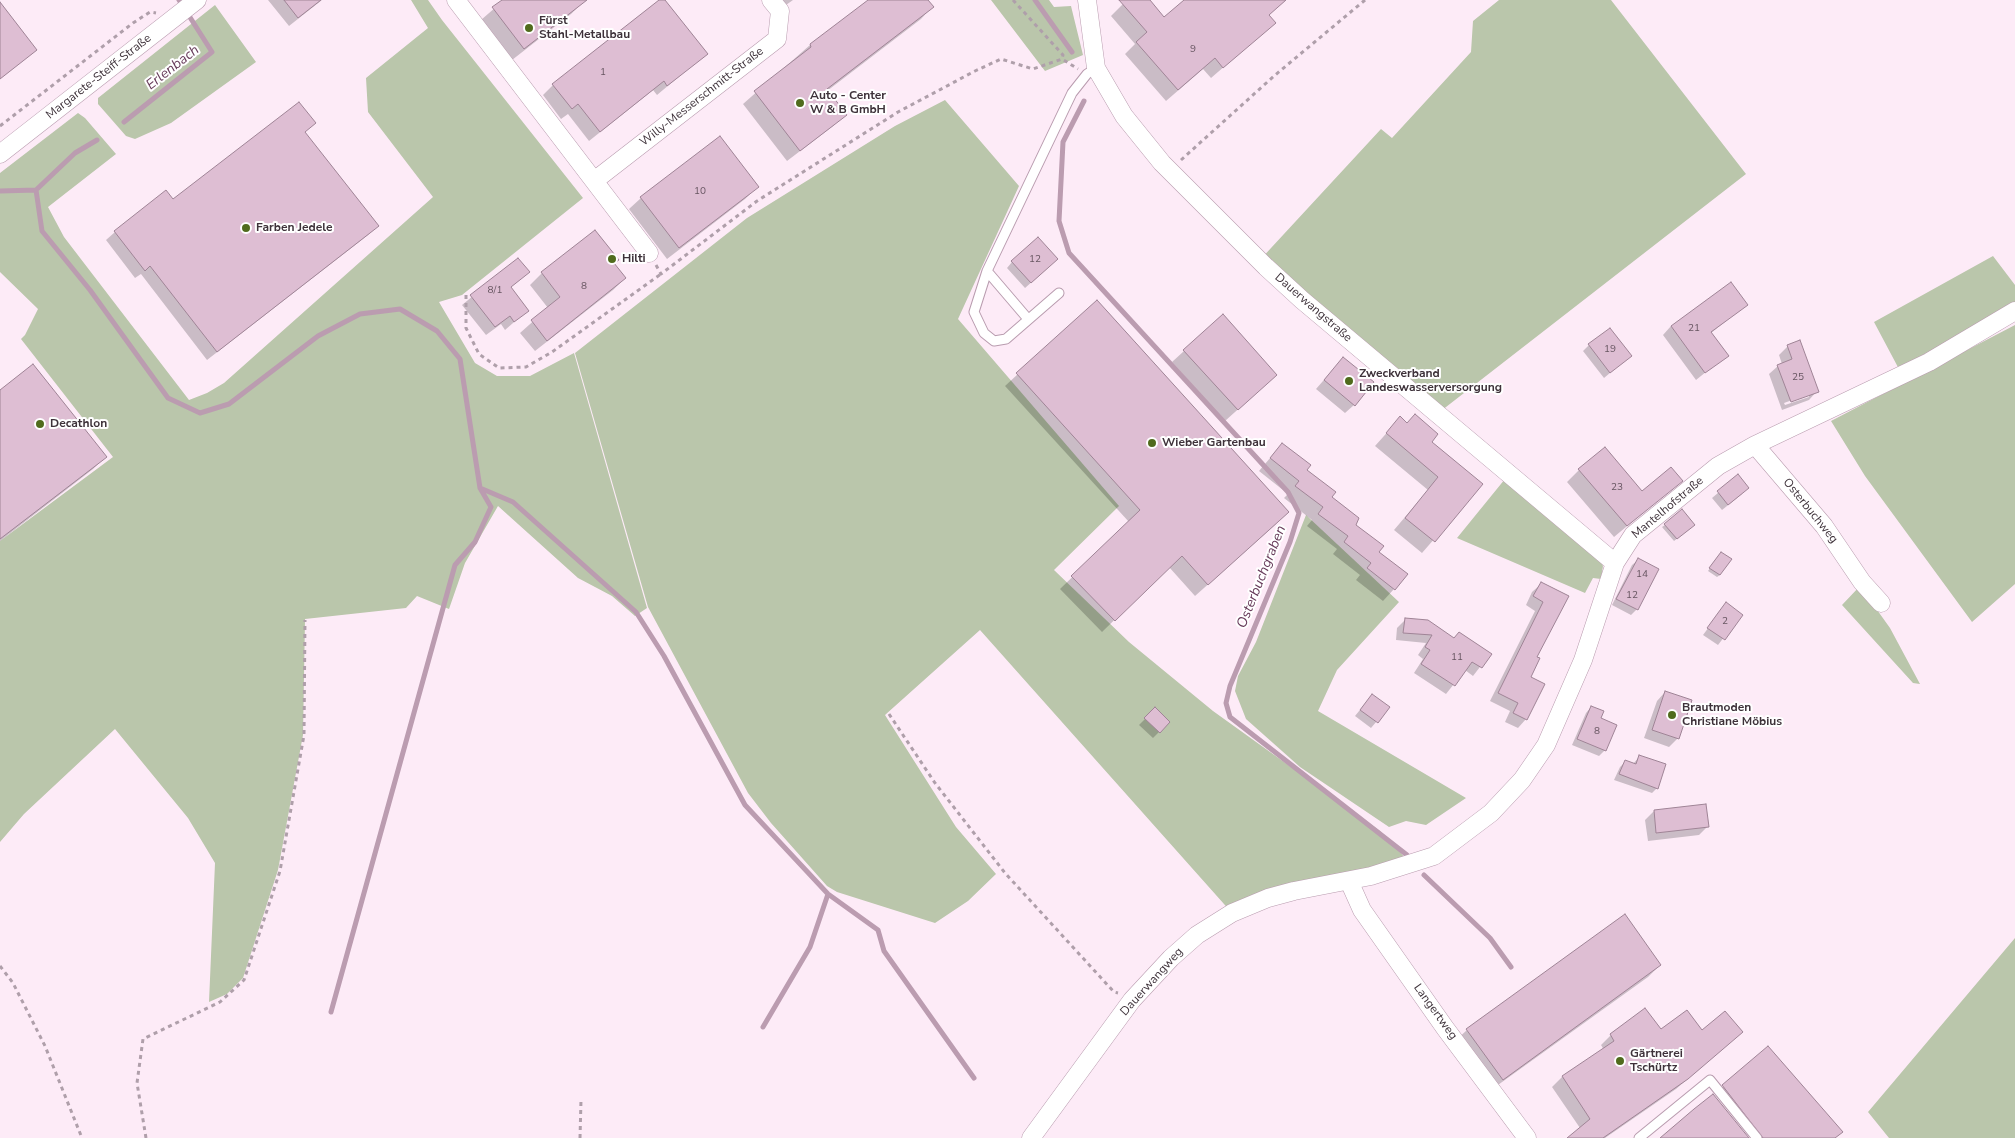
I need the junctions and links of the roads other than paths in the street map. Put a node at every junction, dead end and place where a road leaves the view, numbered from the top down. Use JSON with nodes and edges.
{"nodes":[{"id":1,"x":198,"y":0,"type":"edge"},
{"id":2,"x":771,"y":0,"type":"edge"},
{"id":3,"x":1087,"y":0,"type":"edge"},
{"id":4,"x":463,"y":2,"type":"edge"},
{"id":5,"x":1092,"y":71,"type":"junction"},
{"id":6,"x":0,"y":154,"type":"edge"},
{"id":7,"x":594,"y":181,"type":"junction"},
{"id":8,"x":648,"y":252,"type":"road end"},
{"id":9,"x":987,"y":271,"type":"junction"},
{"id":10,"x":1059,"y":293,"type":"dead end"},
{"id":11,"x":2015,"y":311,"type":"edge"},
{"id":12,"x":1028,"y":319,"type":"junction"},
{"id":13,"x":1755,"y":445,"type":"junction"},
{"id":14,"x":1615,"y":563,"type":"junction"},
{"id":15,"x":1881,"y":603,"type":"dead end"},
{"id":16,"x":1349,"y":882,"type":"junction"},
{"id":17,"x":1031,"y":1138,"type":"edge"},
{"id":18,"x":1527,"y":1138,"type":"edge"},
{"id":19,"x":1640,"y":1138,"type":"edge"},
{"id":20,"x":1757,"y":1138,"type":"edge"}],
"edges":[{"from":1,"to":6,"type":"street","name":"Margarete-Steiff-Straße"},
{"from":2,"to":7,"type":"street","name":"Willy-Messerschmitt-Straße"},
{"from":3,"to":5,"type":"street","name":"Dauerwangstraße"},
{"from":4,"to":7,"type":"street"},
{"from":5,"to":9,"type":"lane"},
{"from":5,"to":14,"type":"street","name":"Dauerwangstraße"},
{"from":7,"to":8,"type":"street"},
{"from":9,"to":12,"type":"lane"},
{"from":9,"to":12,"type":"lane"},
{"from":10,"to":12,"type":"lane"},
{"from":11,"to":13,"type":"street","name":"Mantelhofstraße"},
{"from":13,"to":14,"type":"street","name":"Mantelhofstraße"},
{"from":13,"to":15,"type":"street","name":"Osterbuchweg"},
{"from":14,"to":16,"type":"street","name":"Mantelhofstraße"},
{"from":16,"to":17,"type":"street","name":"Dauerwangweg"},
{"from":16,"to":18,"type":"street","name":"Langertweg"},
{"from":19,"to":20,"type":"lane"}]}
